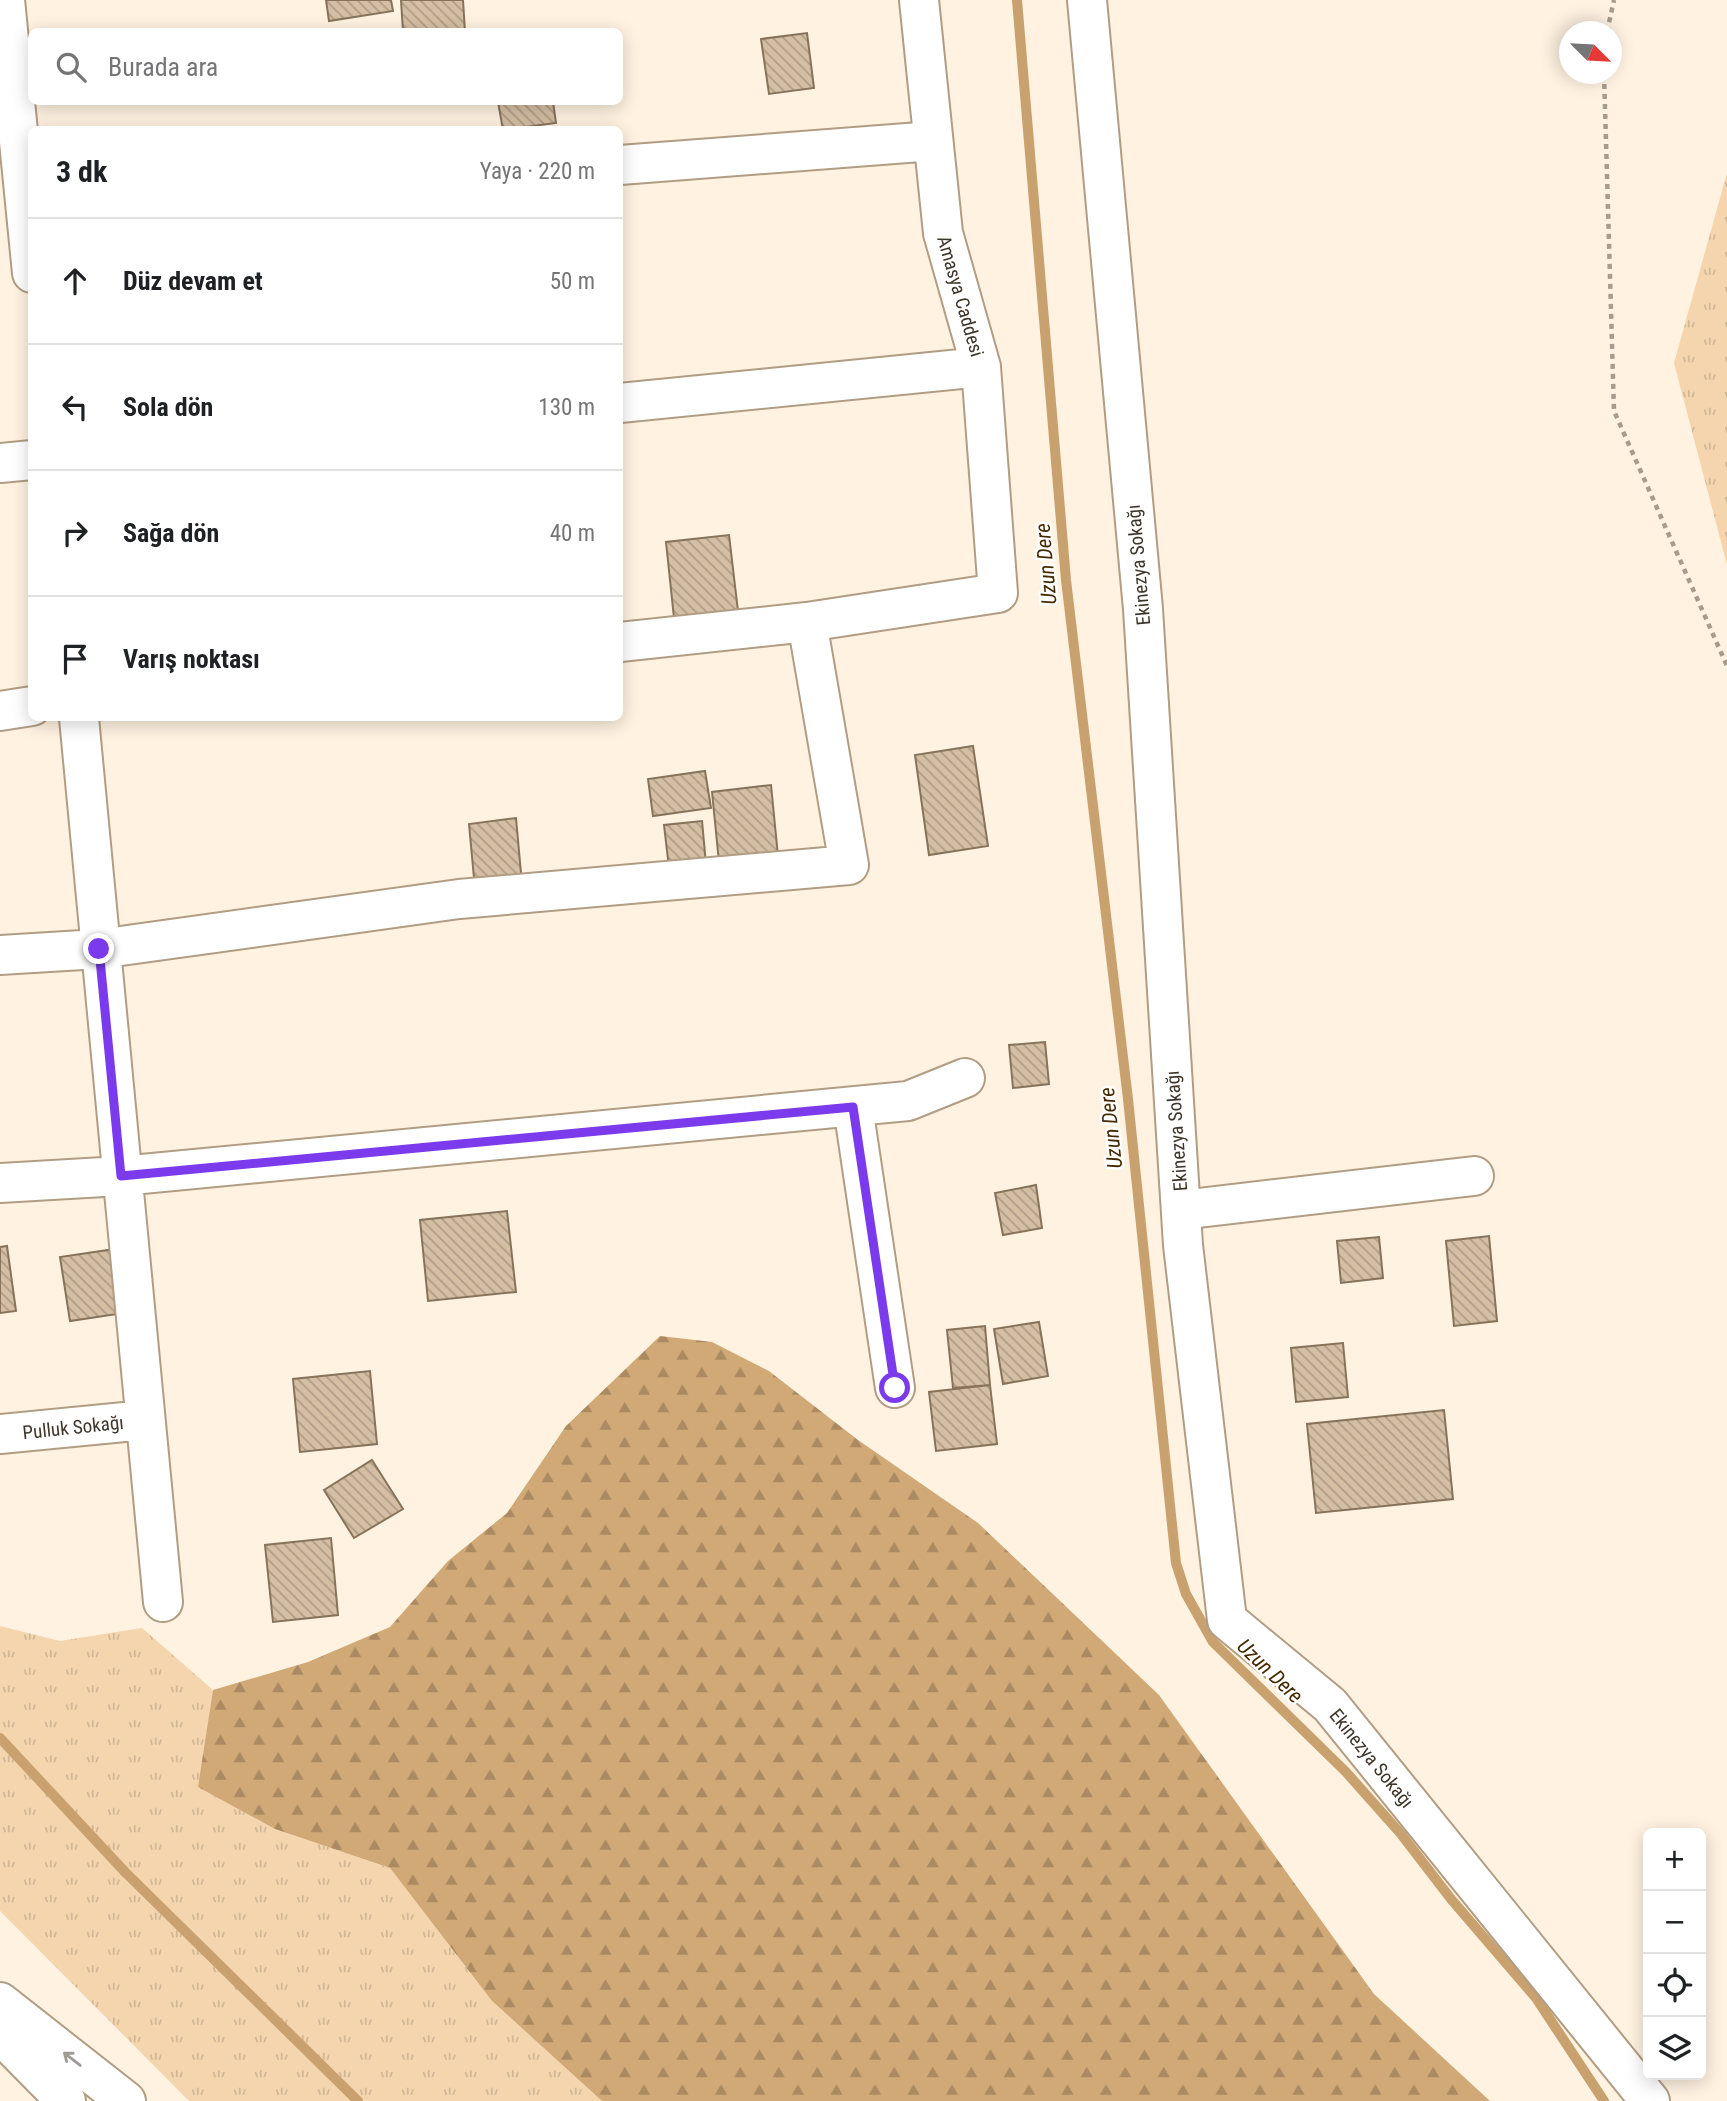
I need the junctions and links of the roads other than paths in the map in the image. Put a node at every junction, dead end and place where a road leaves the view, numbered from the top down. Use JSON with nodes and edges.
{"nodes":[{"id":1,"x":5,"y":0,"type":"edge"},
{"id":2,"x":919,"y":0,"type":"edge"},
{"id":3,"x":1087,"y":0,"type":"edge"},
{"id":4,"x":933,"y":141,"type":"junction"},
{"id":5,"x":623,"y":165,"type":"edge"},
{"id":6,"x":19,"y":212,"type":"edge"},
{"id":7,"x":28,"y":254,"type":"edge"},
{"id":8,"x":981,"y":367,"type":"junction"},
{"id":9,"x":623,"y":402,"type":"edge"},
{"id":10,"x":28,"y":460,"type":"edge"},
{"id":11,"x":0,"y":463,"type":"edge"},
{"id":12,"x":807,"y":622,"type":"junction"},
{"id":13,"x":623,"y":642,"type":"edge"},
{"id":14,"x":28,"y":707,"type":"edge"},
{"id":15,"x":0,"y":711,"type":"edge"},
{"id":16,"x":79,"y":721,"type":"edge"},
{"id":17,"x":99,"y":949,"type":"junction"},
{"id":18,"x":0,"y":955,"type":"edge"},
{"id":19,"x":965,"y":1078,"type":"dead end"},
{"id":20,"x":853,"y":1107,"type":"junction"},
{"id":21,"x":121,"y":1176,"type":"junction"},
{"id":22,"x":1474,"y":1176,"type":"dead end"},
{"id":23,"x":0,"y":1183,"type":"edge"},
{"id":24,"x":1181,"y":1210,"type":"junction"},
{"id":25,"x":895,"y":1388,"type":"dead end"},
{"id":26,"x":145,"y":1420,"type":"junction"},
{"id":27,"x":0,"y":1434,"type":"edge"},
{"id":28,"x":163,"y":1602,"type":"dead end"},
{"id":29,"x":0,"y":2002,"type":"edge"},
{"id":30,"x":0,"y":2034,"type":"edge"},
{"id":31,"x":66,"y":2101,"type":"edge"},
{"id":32,"x":126,"y":2101,"type":"edge"},
{"id":33,"x":1650,"y":2101,"type":"edge"}],
"edges":[{"from":1,"to":6,"type":"main road"},
{"from":2,"to":4,"type":"main road","name":"Amasya Caddesi"},
{"from":3,"to":24,"type":"main road","name":"Ekinezya Sokağı"},
{"from":4,"to":5,"type":"main road"},
{"from":4,"to":8,"type":"main road","name":"Amasya Caddesi"},
{"from":6,"to":7,"type":"main road"},
{"from":8,"to":9,"type":"main road"},
{"from":8,"to":12,"type":"main road","name":"Amasya Caddesi"},
{"from":10,"to":11,"type":"main road"},
{"from":12,"to":13,"type":"main road"},
{"from":12,"to":17,"type":"main road"},
{"from":14,"to":15,"type":"main road"},
{"from":16,"to":17,"type":"main road"},
{"from":17,"to":18,"type":"main road"},
{"from":17,"to":21,"type":"main road"},
{"from":19,"to":20,"type":"main road"},
{"from":20,"to":21,"type":"main road"},
{"from":20,"to":25,"type":"main road"},
{"from":21,"to":23,"type":"main road"},
{"from":21,"to":26,"type":"main road"},
{"from":22,"to":24,"type":"main road"},
{"from":24,"to":33,"type":"main road","name":"Ekinezya Sokağı"},
{"from":26,"to":27,"type":"main road","name":"Pulluk Sokağı"},
{"from":26,"to":28,"type":"main road"},
{"from":32,"to":29,"type":"main road","one_way":true},
{"from":30,"to":31,"type":"main road"}]}
